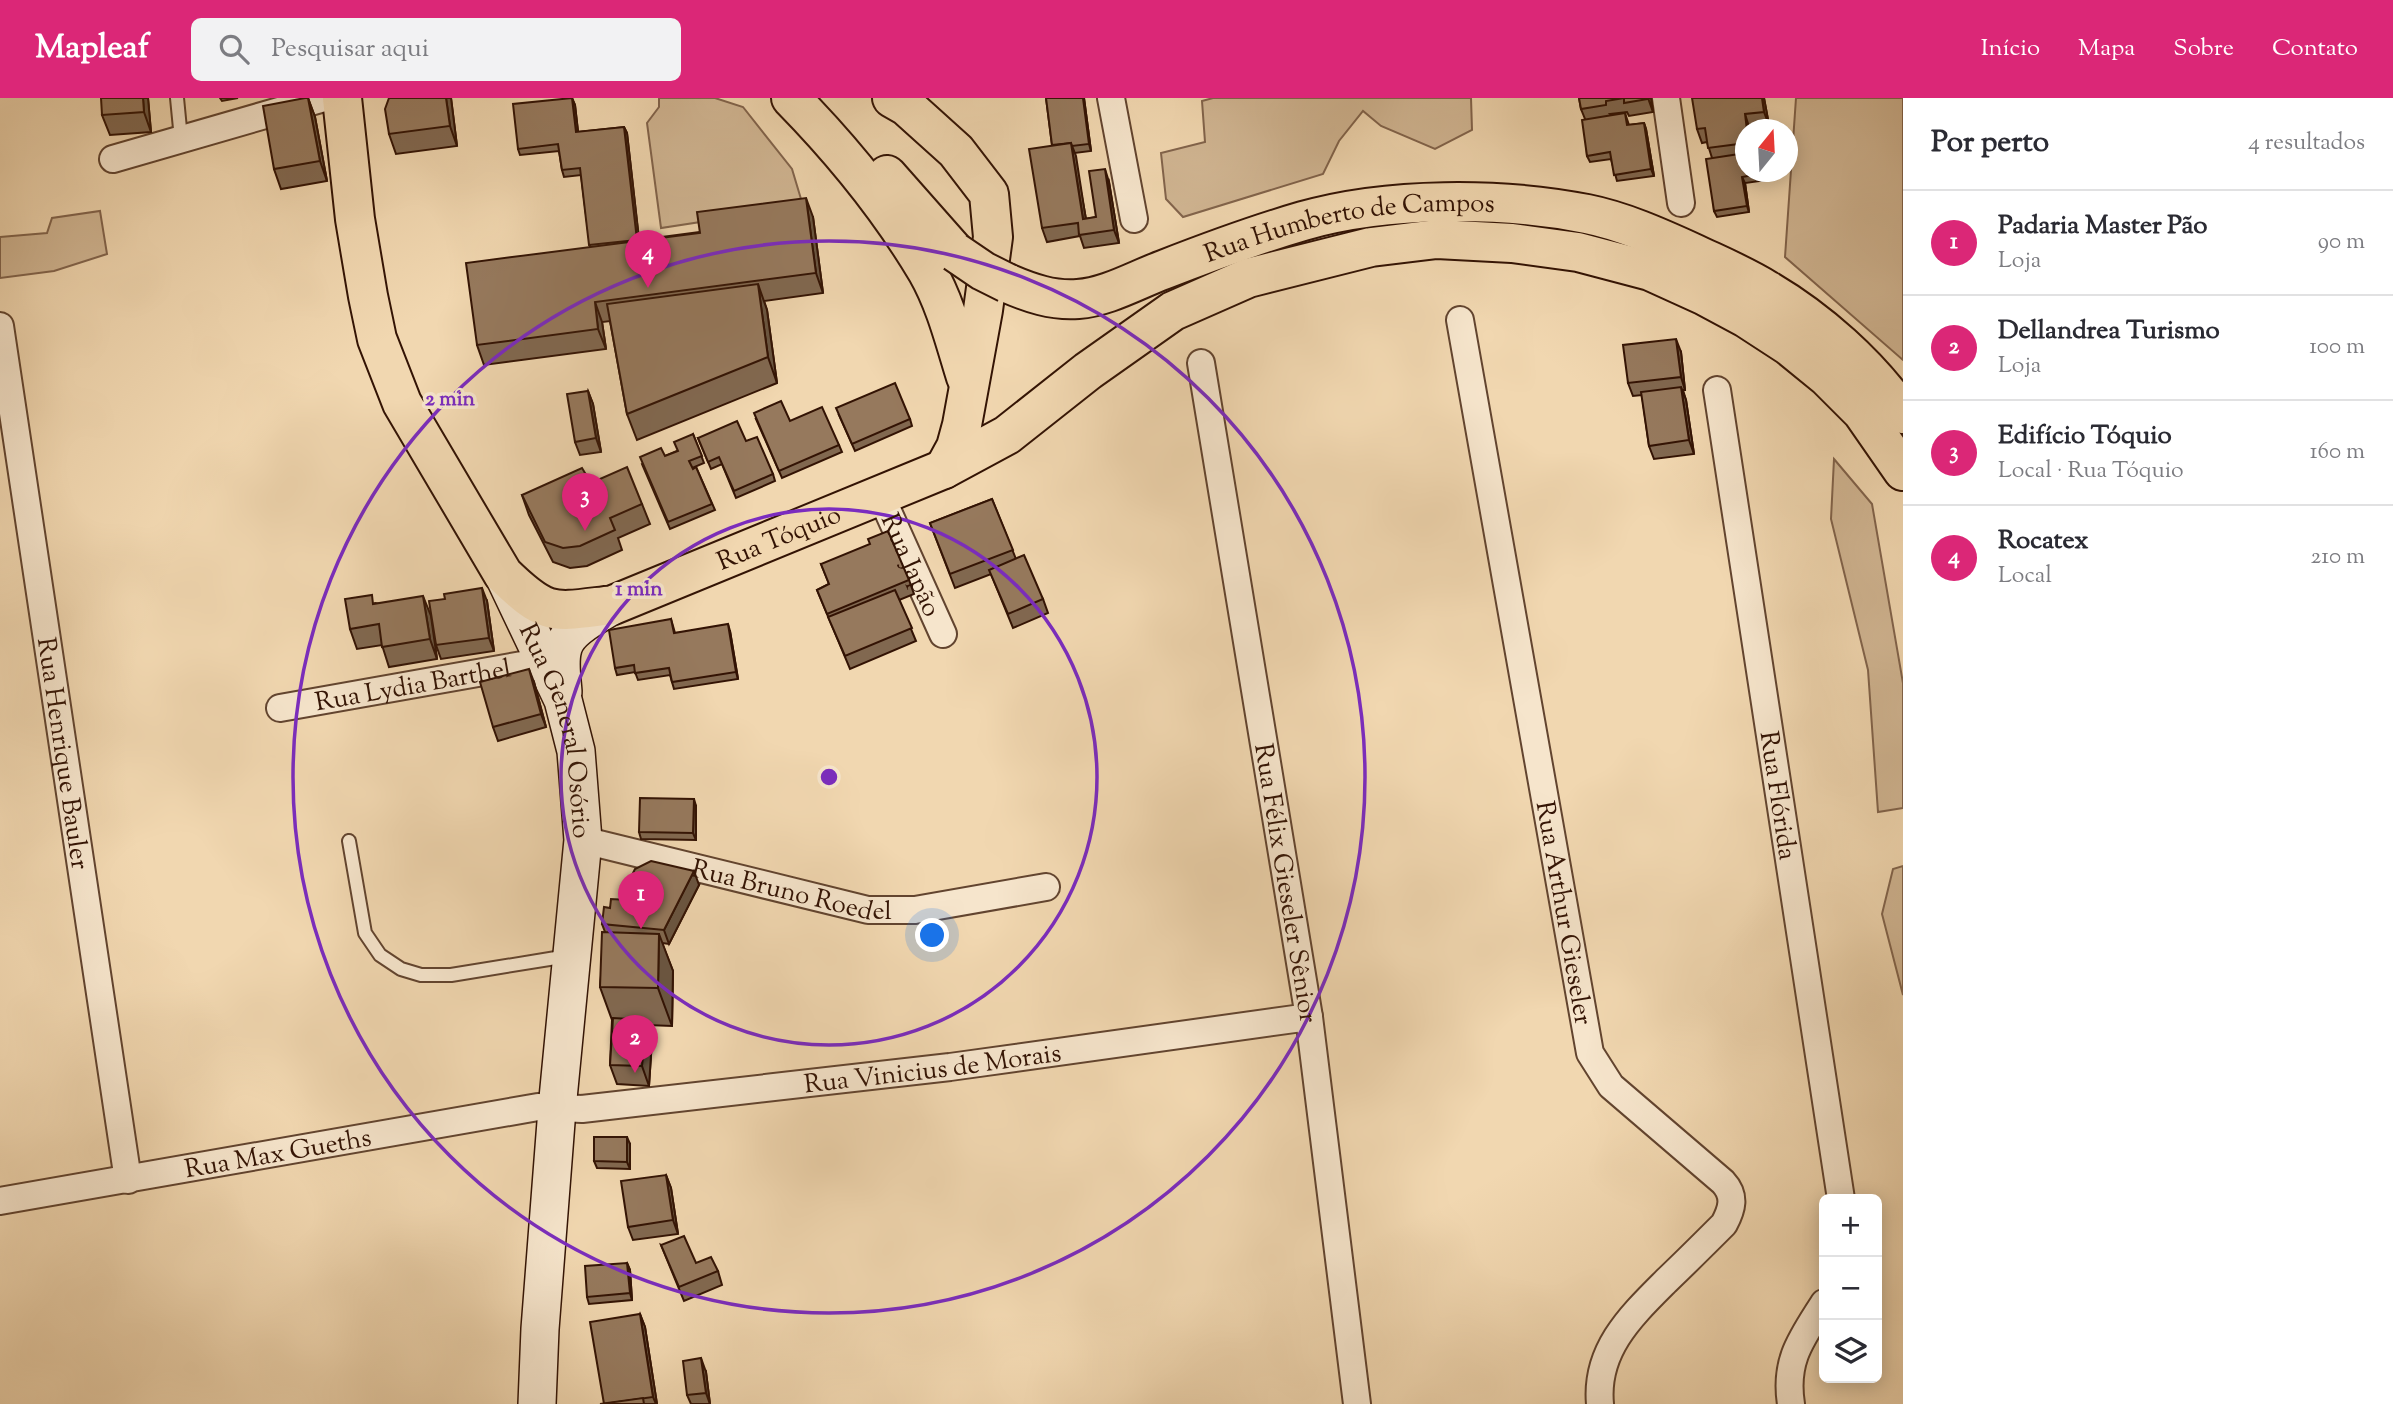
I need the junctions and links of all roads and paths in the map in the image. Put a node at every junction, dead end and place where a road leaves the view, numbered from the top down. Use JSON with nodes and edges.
{"nodes":[{"id":1,"x":177,"y":98,"type":"edge"},
{"id":2,"x":324,"y":98,"type":"edge"},
{"id":3,"x":342,"y":98,"type":"edge"},
{"id":4,"x":792,"y":98,"type":"edge"},
{"id":5,"x":822,"y":98,"type":"edge"},
{"id":6,"x":1111,"y":98,"type":"edge"},
{"id":7,"x":1666,"y":98,"type":"edge"},
{"id":8,"x":903,"y":101,"type":"edge"},
{"id":9,"x":181,"y":139,"type":"junction"},
{"id":10,"x":113,"y":159,"type":"dead end"},
{"id":11,"x":1681,"y":203,"type":"dead end"},
{"id":12,"x":1134,"y":219,"type":"dead end"},
{"id":13,"x":1460,"y":320,"type":"dead end"},
{"id":14,"x":0,"y":326,"type":"edge"},
{"id":15,"x":1201,"y":363,"type":"dead end"},
{"id":16,"x":968,"y":383,"type":"junction"},
{"id":17,"x":1717,"y":390,"type":"dead end"},
{"id":18,"x":1903,"y":414,"type":"edge"},
{"id":19,"x":944,"y":470,"type":"junction"},
{"id":20,"x":1903,"y":471,"type":"edge"},
{"id":21,"x":881,"y":495,"type":"junction"},
{"id":22,"x":503,"y":574,"type":"junction"},
{"id":23,"x":612,"y":605,"type":"junction"},
{"id":24,"x":943,"y":634,"type":"dead end"},
{"id":25,"x":545,"y":661,"type":"junction"},
{"id":26,"x":563,"y":700,"type":"junction"},
{"id":27,"x":280,"y":708,"type":"dead end"},
{"id":28,"x":583,"y":840,"type":"junction"},
{"id":29,"x":349,"y":841,"type":"dead end"},
{"id":30,"x":1046,"y":887,"type":"dead end"},
{"id":31,"x":571,"y":955,"type":"junction"},
{"id":32,"x":1309,"y":1017,"type":"junction"},
{"id":33,"x":556,"y":1109,"type":"junction"},
{"id":34,"x":128,"y":1180,"type":"junction"},
{"id":35,"x":1840,"y":1194,"type":"edge"},
{"id":36,"x":0,"y":1201,"type":"edge"},
{"id":37,"x":1819,"y":1311,"type":"edge"},
{"id":38,"x":537,"y":1404,"type":"edge"},
{"id":39,"x":1357,"y":1404,"type":"edge"},
{"id":40,"x":1600,"y":1404,"type":"edge"},
{"id":41,"x":1791,"y":1404,"type":"edge"}],
"edges":[{"from":1,"to":9,"type":"lane"},
{"from":2,"to":9,"type":"street"},
{"from":3,"to":22,"type":"main road","name":"Rua General Osório"},
{"from":4,"to":16,"type":"main road"},
{"from":5,"to":18,"type":"main road","name":"Rua Humberto de Campos","bridge":true},
{"from":6,"to":12,"type":"street"},
{"from":7,"to":11,"type":"street"},
{"from":8,"to":16,"type":"main road"},
{"from":9,"to":10,"type":"street"},
{"from":13,"to":40,"type":"street","name":"Rua Arthur Gieseler"},
{"from":14,"to":34,"type":"street","name":"Rua Henrique Bauler"},
{"from":15,"to":32,"type":"street","name":"Rua Félix Gieseler Sênior"},
{"from":16,"to":19,"type":"main road"},
{"from":17,"to":35,"type":"street","name":"Rua Flórida"},
{"from":19,"to":20,"type":"main road","name":"Rua Humberto de Campos"},
{"from":19,"to":21,"type":"main road","name":"Rua Tóquio"},
{"from":21,"to":23,"type":"main road","name":"Rua Tóquio"},
{"from":21,"to":24,"type":"street","name":"Rua Japão"},
{"from":22,"to":23,"type":"main road","name":"Rua Tóquio"},
{"from":22,"to":25,"type":"main road","name":"Rua General Osório"},
{"from":23,"to":26,"type":"main road","name":"Rua Tóquio"},
{"from":25,"to":26,"type":"main road","name":"Rua General Osório"},
{"from":25,"to":27,"type":"street","name":"Rua Lydia Barthel"},
{"from":26,"to":28,"type":"main road","name":"Rua General Osório"},
{"from":28,"to":30,"type":"street","name":"Rua Bruno Roedel"},
{"from":28,"to":31,"type":"main road","name":"Rua General Osório"},
{"from":29,"to":31,"type":"lane"},
{"from":31,"to":33,"type":"main road","name":"Rua General Osório"},
{"from":32,"to":33,"type":"street","name":"Rua Vinicius de Morais"},
{"from":32,"to":39,"type":"street","name":"Rua Félix Gieseler Sênior"},
{"from":33,"to":34,"type":"street","name":"Rua Max Gueths"},
{"from":33,"to":38,"type":"main road","name":"Rua General Osório"},
{"from":34,"to":36,"type":"street","name":"Rua Max Gueths"},
{"from":37,"to":41,"type":"street"}]}
